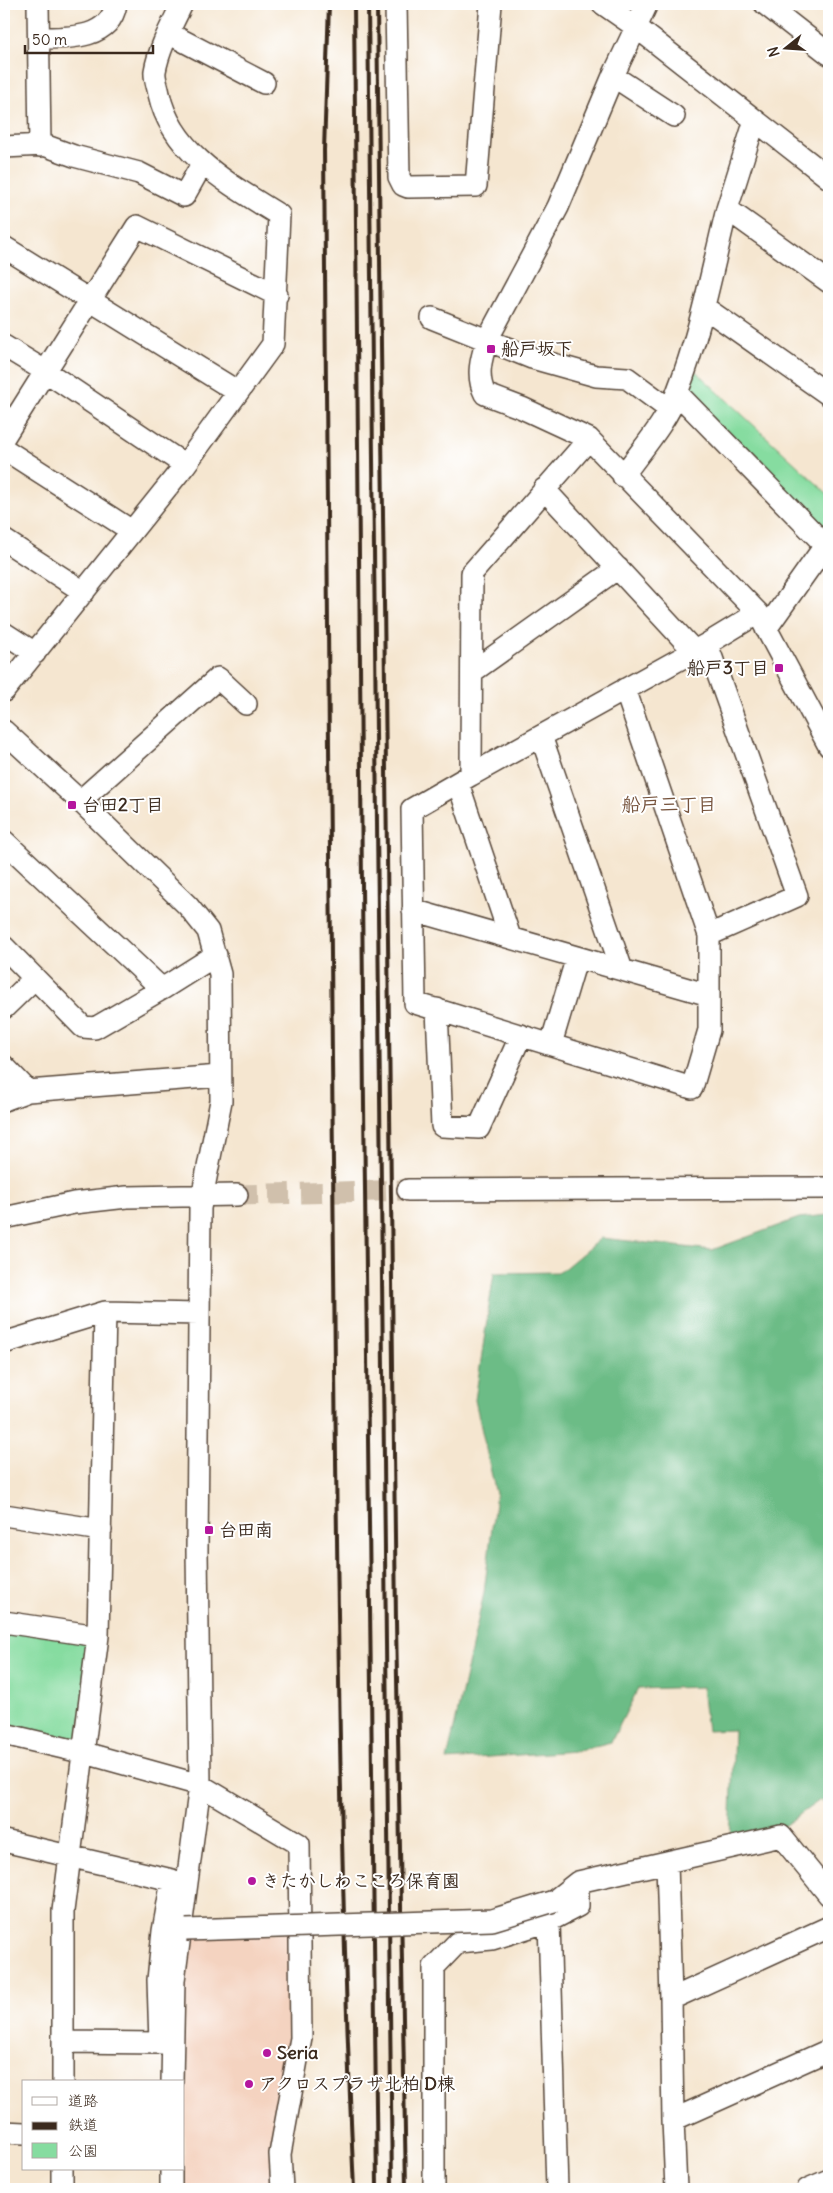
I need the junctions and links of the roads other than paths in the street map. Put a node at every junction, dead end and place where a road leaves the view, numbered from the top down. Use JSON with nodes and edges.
{"nodes":[{"id":1,"x":38,"y":4,"type":"edge"},
{"id":2,"x":116,"y":4,"type":"edge"},
{"id":3,"x":182,"y":4,"type":"edge"},
{"id":4,"x":396,"y":4,"type":"edge"},
{"id":5,"x":491,"y":4,"type":"edge"},
{"id":6,"x":603,"y":4,"type":"edge"},
{"id":7,"x":647,"y":4,"type":"edge"},
{"id":8,"x":766,"y":4,"type":"edge"},
{"id":9,"x":636,"y":27,"type":"junction"},
{"id":10,"x":168,"y":34,"type":"junction"},
{"id":11,"x":39,"y":38,"type":"junction"},
{"id":12,"x":829,"y":54,"type":"edge"},
{"id":13,"x":613,"y":76,"type":"junction"},
{"id":14,"x":264,"y":83,"type":"dead end"},
{"id":15,"x":674,"y":116,"type":"dead end"},
{"id":16,"x":755,"y":120,"type":"junction"},
{"id":17,"x":40,"y":146,"type":"junction"},
{"id":18,"x":4,"y":147,"type":"edge"},
{"id":19,"x":202,"y":164,"type":"junction"},
{"id":20,"x":829,"y":178,"type":"edge"},
{"id":21,"x":727,"y":209,"type":"junction"},
{"id":22,"x":4,"y":247,"type":"edge"},
{"id":23,"x":829,"y":282,"type":"edge"},
{"id":24,"x":277,"y":295,"type":"junction"},
{"id":25,"x":89,"y":300,"type":"junction"},
{"id":26,"x":704,"y":307,"type":"junction"},
{"id":27,"x":432,"y":318,"type":"dead end"},
{"id":28,"x":487,"y":340,"type":"junction"},
{"id":29,"x":4,"y":346,"type":"edge"},
{"id":30,"x":45,"y":371,"type":"junction"},
{"id":31,"x":238,"y":392,"type":"junction"},
{"id":32,"x":829,"y":395,"type":"edge"},
{"id":33,"x":673,"y":401,"type":"junction"},
{"id":34,"x":4,"y":437,"type":"edge"},
{"id":35,"x":589,"y":439,"type":"junction"},
{"id":36,"x":4,"y":449,"type":"edge"},
{"id":37,"x":185,"y":465,"type":"junction"},
{"id":38,"x":623,"y":476,"type":"junction"},
{"id":39,"x":544,"y":489,"type":"junction"},
{"id":40,"x":132,"y":531,"type":"junction"},
{"id":41,"x":4,"y":540,"type":"edge"},
{"id":42,"x":828,"y":544,"type":"edge"},
{"id":43,"x":618,"y":568,"type":"junction"},
{"id":44,"x":84,"y":592,"type":"junction"},
{"id":45,"x":762,"y":621,"type":"junction"},
{"id":46,"x":4,"y":633,"type":"edge"},
{"id":47,"x":701,"y":648,"type":"junction"},
{"id":48,"x":35,"y":653,"type":"junction"},
{"id":49,"x":472,"y":672,"type":"junction"},
{"id":50,"x":626,"y":689,"type":"junction"},
{"id":51,"x":4,"y":691,"type":"edge"},
{"id":52,"x":246,"y":704,"type":"dead end"},
{"id":53,"x":4,"y":731,"type":"edge"},
{"id":54,"x":541,"y":736,"type":"junction"},
{"id":55,"x":829,"y":746,"type":"edge"},
{"id":56,"x":465,"y":779,"type":"junction"},
{"id":57,"x":80,"y":801,"type":"junction"},
{"id":58,"x":4,"y":841,"type":"edge"},
{"id":59,"x":413,"y":910,"type":"junction"},
{"id":60,"x":709,"y":935,"type":"junction"},
{"id":61,"x":510,"y":937,"type":"junction"},
{"id":62,"x":4,"y":947,"type":"edge"},
{"id":63,"x":216,"y":954,"type":"junction"},
{"id":64,"x":576,"y":957,"type":"junction"},
{"id":65,"x":622,"y":970,"type":"junction"},
{"id":66,"x":35,"y":978,"type":"junction"},
{"id":67,"x":162,"y":990,"type":"junction"},
{"id":68,"x":709,"y":995,"type":"junction"},
{"id":69,"x":4,"y":1008,"type":"edge"},
{"id":70,"x":437,"y":1009,"type":"junction"},
{"id":71,"x":521,"y":1035,"type":"junction"},
{"id":72,"x":552,"y":1044,"type":"junction"},
{"id":73,"x":4,"y":1066,"type":"edge"},
{"id":74,"x":220,"y":1076,"type":"junction"},
{"id":75,"x":28,"y":1091,"type":"junction"},
{"id":76,"x":4,"y":1100,"type":"edge"},
{"id":77,"x":829,"y":1188,"type":"edge"},
{"id":78,"x":408,"y":1190,"type":"tunnel mouth"},
{"id":79,"x":237,"y":1195,"type":"tunnel mouth"},
{"id":80,"x":202,"y":1196,"type":"junction"},
{"id":81,"x":4,"y":1218,"type":"edge"},
{"id":82,"x":105,"y":1312,"type":"junction"},
{"id":83,"x":199,"y":1314,"type":"junction"},
{"id":84,"x":5,"y":1339,"type":"edge"},
{"id":85,"x":4,"y":1515,"type":"edge"},
{"id":86,"x":101,"y":1530,"type":"junction"},
{"id":87,"x":4,"y":1622,"type":"edge"},
{"id":88,"x":98,"y":1636,"type":"junction"},
{"id":89,"x":4,"y":1734,"type":"edge"},
{"id":90,"x":85,"y":1753,"type":"junction"},
{"id":91,"x":200,"y":1785,"type":"junction"},
{"id":92,"x":4,"y":1841,"type":"edge"},
{"id":93,"x":70,"y":1856,"type":"junction"},
{"id":94,"x":667,"y":1862,"type":"junction"},
{"id":95,"x":829,"y":1895,"type":"edge"},
{"id":96,"x":552,"y":1911,"type":"junction"},
{"id":97,"x":829,"y":1928,"type":"edge"},
{"id":98,"x":183,"y":1930,"type":"junction"},
{"id":99,"x":671,"y":1999,"type":"junction"},
{"id":100,"x":63,"y":2042,"type":"junction"},
{"id":101,"x":829,"y":2050,"type":"edge"},
{"id":102,"x":63,"y":2080,"type":"edge"},
{"id":103,"x":172,"y":2080,"type":"edge"},
{"id":104,"x":673,"y":2120,"type":"junction"},
{"id":105,"x":62,"y":2170,"type":"edge"},
{"id":106,"x":171,"y":2170,"type":"edge"},
{"id":107,"x":829,"y":2180,"type":"edge"},
{"id":108,"x":62,"y":2189,"type":"edge"},
{"id":109,"x":171,"y":2189,"type":"edge"},
{"id":110,"x":282,"y":2189,"type":"edge"},
{"id":111,"x":434,"y":2189,"type":"edge"},
{"id":112,"x":557,"y":2189,"type":"edge"},
{"id":113,"x":676,"y":2189,"type":"edge"},
{"id":114,"x":808,"y":2189,"type":"edge"}],
"edges":[{"from":1,"to":11,"type":"street"},
{"from":2,"to":11,"type":"street"},
{"from":3,"to":10,"type":"street"},
{"from":4,"to":5,"type":"street"},
{"from":6,"to":9,"type":"street"},
{"from":7,"to":9,"type":"street"},
{"from":8,"to":12,"type":"street"},
{"from":9,"to":13,"type":"street"},
{"from":9,"to":16,"type":"street"},
{"from":10,"to":14,"type":"street"},
{"from":10,"to":19,"type":"street"},
{"from":11,"to":17,"type":"street"},
{"from":13,"to":15,"type":"street"},
{"from":13,"to":28,"type":"street"},
{"from":16,"to":20,"type":"street"},
{"from":16,"to":21,"type":"street"},
{"from":17,"to":18,"type":"street"},
{"from":17,"to":19,"type":"street"},
{"from":19,"to":24,"type":"street"},
{"from":21,"to":23,"type":"street"},
{"from":21,"to":26,"type":"street"},
{"from":22,"to":25,"type":"street"},
{"from":24,"to":25,"type":"street"},
{"from":24,"to":31,"type":"street"},
{"from":25,"to":30,"type":"street"},
{"from":25,"to":31,"type":"street"},
{"from":26,"to":32,"type":"street"},
{"from":26,"to":33,"type":"street"},
{"from":27,"to":28,"type":"street"},
{"from":28,"to":33,"type":"street"},
{"from":28,"to":35,"type":"street"},
{"from":29,"to":30,"type":"street"},
{"from":30,"to":34,"type":"street"},
{"from":30,"to":37,"type":"street"},
{"from":31,"to":37,"type":"street"},
{"from":33,"to":38,"type":"street"},
{"from":33,"to":42,"type":"street"},
{"from":35,"to":38,"type":"street"},
{"from":35,"to":39,"type":"street"},
{"from":36,"to":40,"type":"street"},
{"from":37,"to":40,"type":"street"},
{"from":38,"to":45,"type":"street"},
{"from":39,"to":43,"type":"street"},
{"from":39,"to":49,"type":"street"},
{"from":40,"to":44,"type":"street"},
{"from":41,"to":44,"type":"street"},
{"from":42,"to":45,"type":"street"},
{"from":43,"to":47,"type":"street"},
{"from":43,"to":49,"type":"street"},
{"from":44,"to":48,"type":"street"},
{"from":45,"to":47,"type":"street"},
{"from":45,"to":55,"type":"street"},
{"from":46,"to":48,"type":"street"},
{"from":47,"to":50,"type":"street"},
{"from":47,"to":60,"type":"street"},
{"from":48,"to":51,"type":"street"},
{"from":49,"to":56,"type":"street"},
{"from":50,"to":54,"type":"street"},
{"from":50,"to":60,"type":"street"},
{"from":52,"to":57,"type":"street"},
{"from":53,"to":57,"type":"street"},
{"from":54,"to":56,"type":"street"},
{"from":54,"to":65,"type":"street"},
{"from":56,"to":59,"type":"street"},
{"from":56,"to":61,"type":"street"},
{"from":57,"to":63,"type":"street"},
{"from":58,"to":67,"type":"street"},
{"from":59,"to":61,"type":"street"},
{"from":59,"to":70,"type":"street"},
{"from":60,"to":68,"type":"street"},
{"from":61,"to":64,"type":"street"},
{"from":62,"to":66,"type":"street"},
{"from":63,"to":67,"type":"street"},
{"from":63,"to":74,"type":"street"},
{"from":64,"to":65,"type":"street"},
{"from":64,"to":72,"type":"street"},
{"from":65,"to":68,"type":"street"},
{"from":66,"to":67,"type":"street"},
{"from":66,"to":69,"type":"street"},
{"from":68,"to":72,"type":"street"},
{"from":70,"to":71,"type":"street"},
{"from":70,"to":71,"type":"street"},
{"from":71,"to":72,"type":"street"},
{"from":73,"to":75,"type":"street"},
{"from":74,"to":75,"type":"street"},
{"from":74,"to":80,"type":"street"},
{"from":75,"to":76,"type":"street"},
{"from":77,"to":78,"type":"street"},
{"from":79,"to":80,"type":"street"},
{"from":80,"to":81,"type":"street"},
{"from":80,"to":83,"type":"street"},
{"from":82,"to":83,"type":"street"},
{"from":82,"to":84,"type":"street"},
{"from":82,"to":86,"type":"street"},
{"from":83,"to":91,"type":"street"},
{"from":85,"to":86,"type":"street"},
{"from":86,"to":88,"type":"street"},
{"from":87,"to":88,"type":"street"},
{"from":88,"to":90,"type":"street"},
{"from":89,"to":90,"type":"street"},
{"from":90,"to":91,"type":"street"},
{"from":90,"to":93,"type":"street"},
{"from":91,"to":98,"type":"street"},
{"from":91,"to":110,"type":"street"},
{"from":92,"to":93,"type":"street"},
{"from":93,"to":100,"type":"street"},
{"from":93,"to":100,"type":"street"},
{"from":94,"to":95,"type":"street"},
{"from":94,"to":96,"type":"street"},
{"from":94,"to":99,"type":"street"},
{"from":96,"to":98,"type":"street","bridge":true},
{"from":96,"to":111,"type":"street"},
{"from":96,"to":112,"type":"street"},
{"from":97,"to":99,"type":"street"},
{"from":98,"to":103,"type":"street"},
{"from":99,"to":104,"type":"street"},
{"from":100,"to":102,"type":"street"},
{"from":101,"to":104,"type":"street"},
{"from":104,"to":113,"type":"street"},
{"from":105,"to":108,"type":"street"},
{"from":106,"to":109,"type":"street"},
{"from":107,"to":114,"type":"street"}]}
